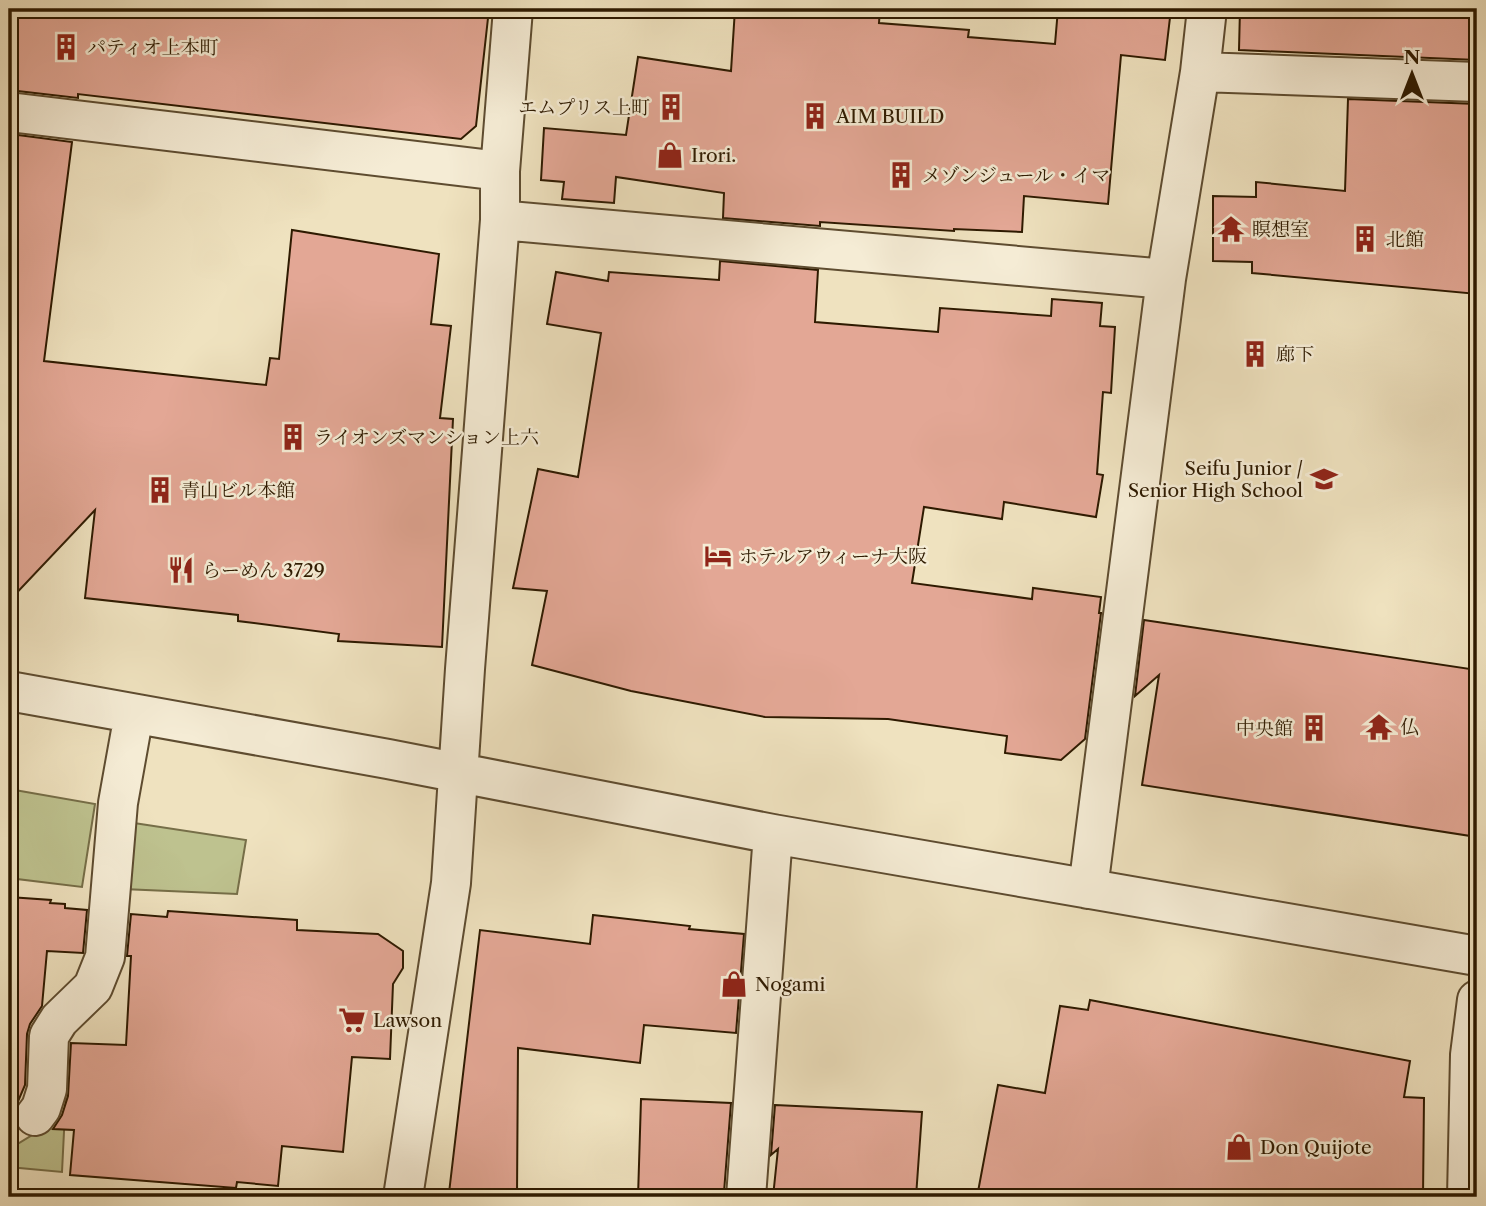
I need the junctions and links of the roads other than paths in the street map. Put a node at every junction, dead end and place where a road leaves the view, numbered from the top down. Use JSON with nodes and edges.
{"nodes":[{"id":1,"x":513,"y":9,"type":"edge"},
{"id":2,"x":1207,"y":9,"type":"edge"},
{"id":3,"x":1200,"y":72,"type":"junction"},
{"id":4,"x":1477,"y":82,"type":"edge"},
{"id":5,"x":9,"y":112,"type":"edge"},
{"id":6,"x":500,"y":171,"type":"junction"},
{"id":7,"x":500,"y":220,"type":"junction"},
{"id":8,"x":1166,"y":279,"type":"junction"},
{"id":9,"x":9,"y":691,"type":"edge"},
{"id":10,"x":134,"y":714,"type":"junction"},
{"id":11,"x":457,"y":773,"type":"junction"},
{"id":12,"x":773,"y":834,"type":"junction"},
{"id":13,"x":1088,"y":889,"type":"junction"},
{"id":14,"x":107,"y":938,"type":"junction"},
{"id":15,"x":1477,"y":956,"type":"edge"},
{"id":16,"x":1477,"y":1000,"type":"edge"},
{"id":17,"x":43,"y":1002,"type":"dead end"},
{"id":18,"x":22,"y":1126,"type":"edge"},
{"id":19,"x":403,"y":1197,"type":"edge"},
{"id":20,"x":746,"y":1197,"type":"edge"},
{"id":21,"x":1467,"y":1197,"type":"edge"}],
"edges":[{"from":1,"to":6,"type":"street"},
{"from":2,"to":3,"type":"street"},
{"from":3,"to":4,"type":"street"},
{"from":3,"to":8,"type":"street"},
{"from":5,"to":6,"type":"street"},
{"from":6,"to":7,"type":"street"},
{"from":7,"to":8,"type":"street"},
{"from":7,"to":11,"type":"street"},
{"from":8,"to":13,"type":"street"},
{"from":9,"to":10,"type":"street"},
{"from":10,"to":11,"type":"street"},
{"from":10,"to":14,"type":"street"},
{"from":11,"to":12,"type":"street"},
{"from":11,"to":19,"type":"street"},
{"from":12,"to":13,"type":"street"},
{"from":12,"to":20,"type":"street"},
{"from":13,"to":15,"type":"street"},
{"from":14,"to":17,"type":"street"},
{"from":14,"to":18,"type":"street"},
{"from":16,"to":21,"type":"street"}]}
